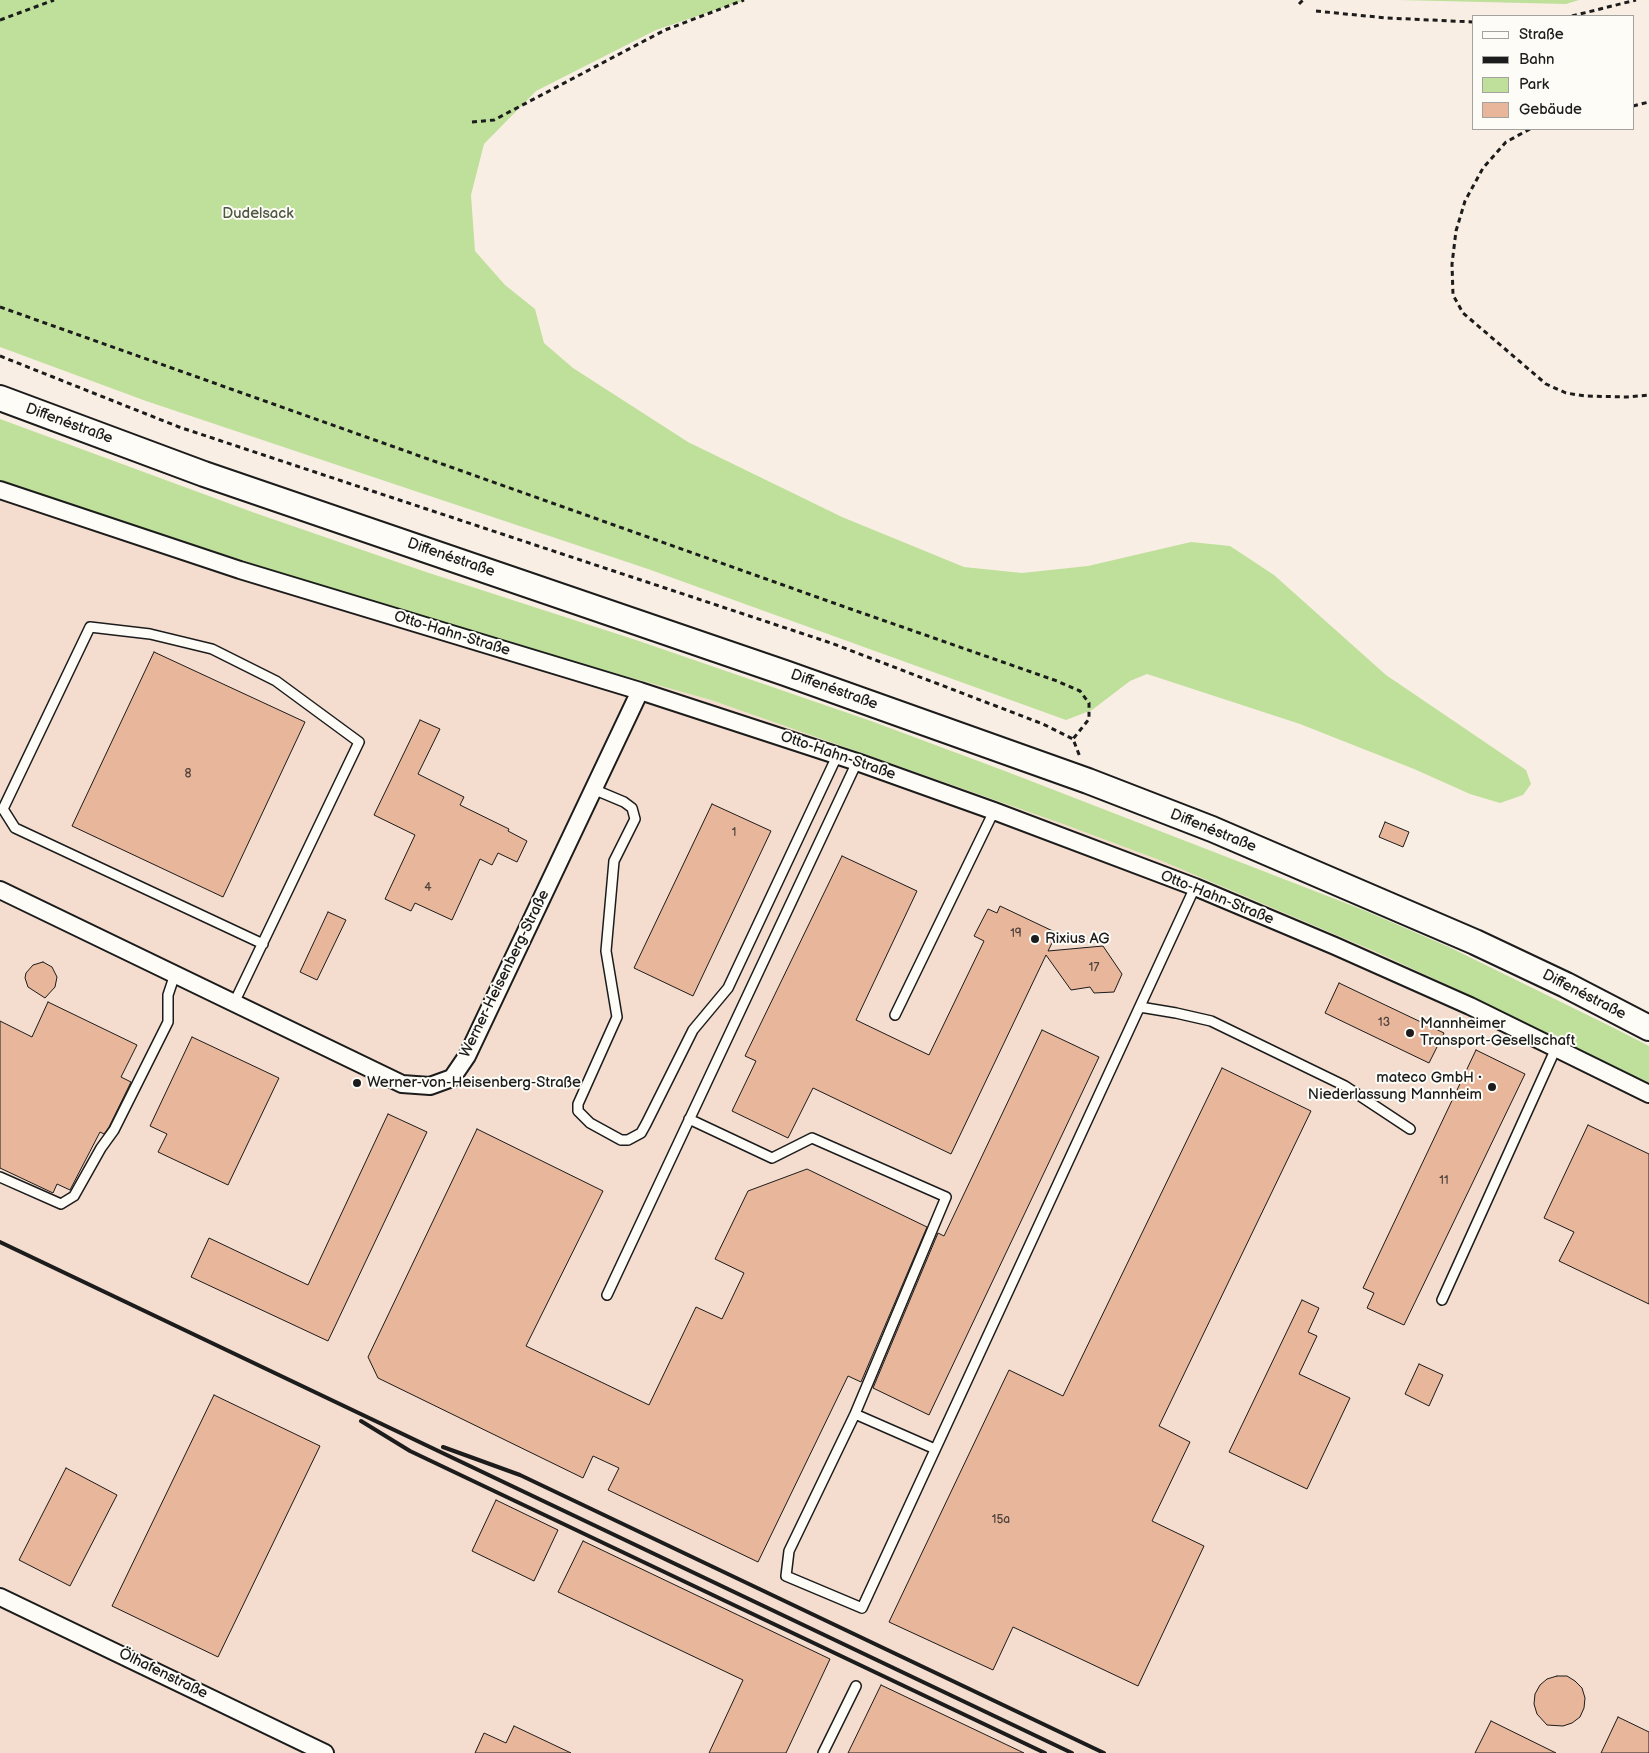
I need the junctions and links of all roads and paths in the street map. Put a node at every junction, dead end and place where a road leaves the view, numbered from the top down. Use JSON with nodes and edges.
{"nodes":[{"id":1,"x":54,"y":0,"type":"edge"},
{"id":2,"x":744,"y":0,"type":"edge"},
{"id":3,"x":1303,"y":0,"type":"edge"},
{"id":4,"x":1636,"y":0,"type":"edge"},
{"id":5,"x":1299,"y":4,"type":"dead end"},
{"id":6,"x":1316,"y":11,"type":"dead end"},
{"id":7,"x":1576,"y":15,"type":"edge"},
{"id":8,"x":0,"y":20,"type":"edge"},
{"id":9,"x":1472,"y":22,"type":"edge"},
{"id":10,"x":1649,"y":102,"type":"edge"},
{"id":11,"x":1634,"y":106,"type":"edge"},
{"id":12,"x":472,"y":122,"type":"dead end"},
{"id":13,"x":1528,"y":130,"type":"edge"},
{"id":14,"x":0,"y":307,"type":"edge"},
{"id":15,"x":0,"y":356,"type":"edge"},
{"id":16,"x":1649,"y":395,"type":"edge"},
{"id":17,"x":0,"y":398,"type":"edge"},
{"id":18,"x":0,"y":490,"type":"edge"},
{"id":19,"x":640,"y":691,"type":"junction"},
{"id":20,"x":1073,"y":739,"type":"junction"},
{"id":21,"x":837,"y":756,"type":"junction"},
{"id":22,"x":856,"y":762,"type":"junction"},
{"id":23,"x":1088,"y":781,"type":"junction"},
{"id":24,"x":593,"y":789,"type":"junction"},
{"id":25,"x":994,"y":811,"type":"junction"},
{"id":26,"x":1195,"y":887,"type":"junction"},
{"id":27,"x":0,"y":890,"type":"edge"},
{"id":28,"x":263,"y":944,"type":"junction"},
{"id":29,"x":174,"y":974,"type":"junction"},
{"id":30,"x":234,"y":1004,"type":"junction"},
{"id":31,"x":1140,"y":1007,"type":"junction"},
{"id":32,"x":894,"y":1015,"type":"dead end"},
{"id":33,"x":1649,"y":1028,"type":"edge"},
{"id":34,"x":1556,"y":1048,"type":"junction"},
{"id":35,"x":1649,"y":1094,"type":"edge"},
{"id":36,"x":689,"y":1119,"type":"junction"},
{"id":37,"x":1410,"y":1129,"type":"dead end"},
{"id":38,"x":0,"y":1177,"type":"edge"},
{"id":39,"x":607,"y":1295,"type":"dead end"},
{"id":40,"x":1442,"y":1300,"type":"dead end"},
{"id":41,"x":855,"y":1414,"type":"junction"},
{"id":42,"x":934,"y":1449,"type":"junction"},
{"id":43,"x":0,"y":1597,"type":"edge"},
{"id":44,"x":856,"y":1686,"type":"dead end"},
{"id":45,"x":325,"y":1753,"type":"edge"},
{"id":46,"x":823,"y":1753,"type":"edge"}],
"edges":[{"from":1,"to":8,"type":"path"},
{"from":2,"to":12,"type":"path"},
{"from":3,"to":5,"type":"path"},
{"from":4,"to":7,"type":"path"},
{"from":6,"to":9,"type":"path"},
{"from":10,"to":11,"type":"path"},
{"from":13,"to":16,"type":"path"},
{"from":14,"to":20,"type":"path"},
{"from":15,"to":20,"type":"path"},
{"from":17,"to":23,"type":"main road","name":"Diffenéstraße"},
{"from":18,"to":19,"type":"street","name":"Otto-Hahn-Straße"},
{"from":19,"to":21,"type":"street","name":"Otto-Hahn-Straße"},
{"from":19,"to":24,"type":"street","name":"Werner-Heisenberg-Straße"},
{"from":20,"to":23,"type":"path"},
{"from":21,"to":22,"type":"street","name":"Otto-Hahn-Straße"},
{"from":21,"to":24,"type":"lane"},
{"from":22,"to":25,"type":"street","name":"Otto-Hahn-Straße"},
{"from":22,"to":36,"type":"lane"},
{"from":23,"to":33,"type":"main road","name":"Diffenéstraße"},
{"from":24,"to":30,"type":"street","name":"Werner-Heisenberg-Straße"},
{"from":25,"to":26,"type":"street","name":"Otto-Hahn-Straße"},
{"from":25,"to":32,"type":"lane"},
{"from":26,"to":31,"type":"lane"},
{"from":26,"to":34,"type":"street","name":"Otto-Hahn-Straße"},
{"from":27,"to":29,"type":"street","name":"Werner-Heisenberg-Straße"},
{"from":28,"to":28,"type":"lane"},
{"from":28,"to":30,"type":"lane"},
{"from":29,"to":30,"type":"street","name":"Werner-Heisenberg-Straße"},
{"from":29,"to":38,"type":"lane"},
{"from":31,"to":37,"type":"lane"},
{"from":31,"to":42,"type":"lane"},
{"from":34,"to":35,"type":"street","name":"Otto-Hahn-Straße"},
{"from":34,"to":40,"type":"lane"},
{"from":36,"to":39,"type":"lane"},
{"from":36,"to":41,"type":"lane"},
{"from":41,"to":42,"type":"lane"},
{"from":41,"to":42,"type":"lane"},
{"from":43,"to":45,"type":"street","name":"Ölhafenstraße"},
{"from":44,"to":46,"type":"lane"}]}
